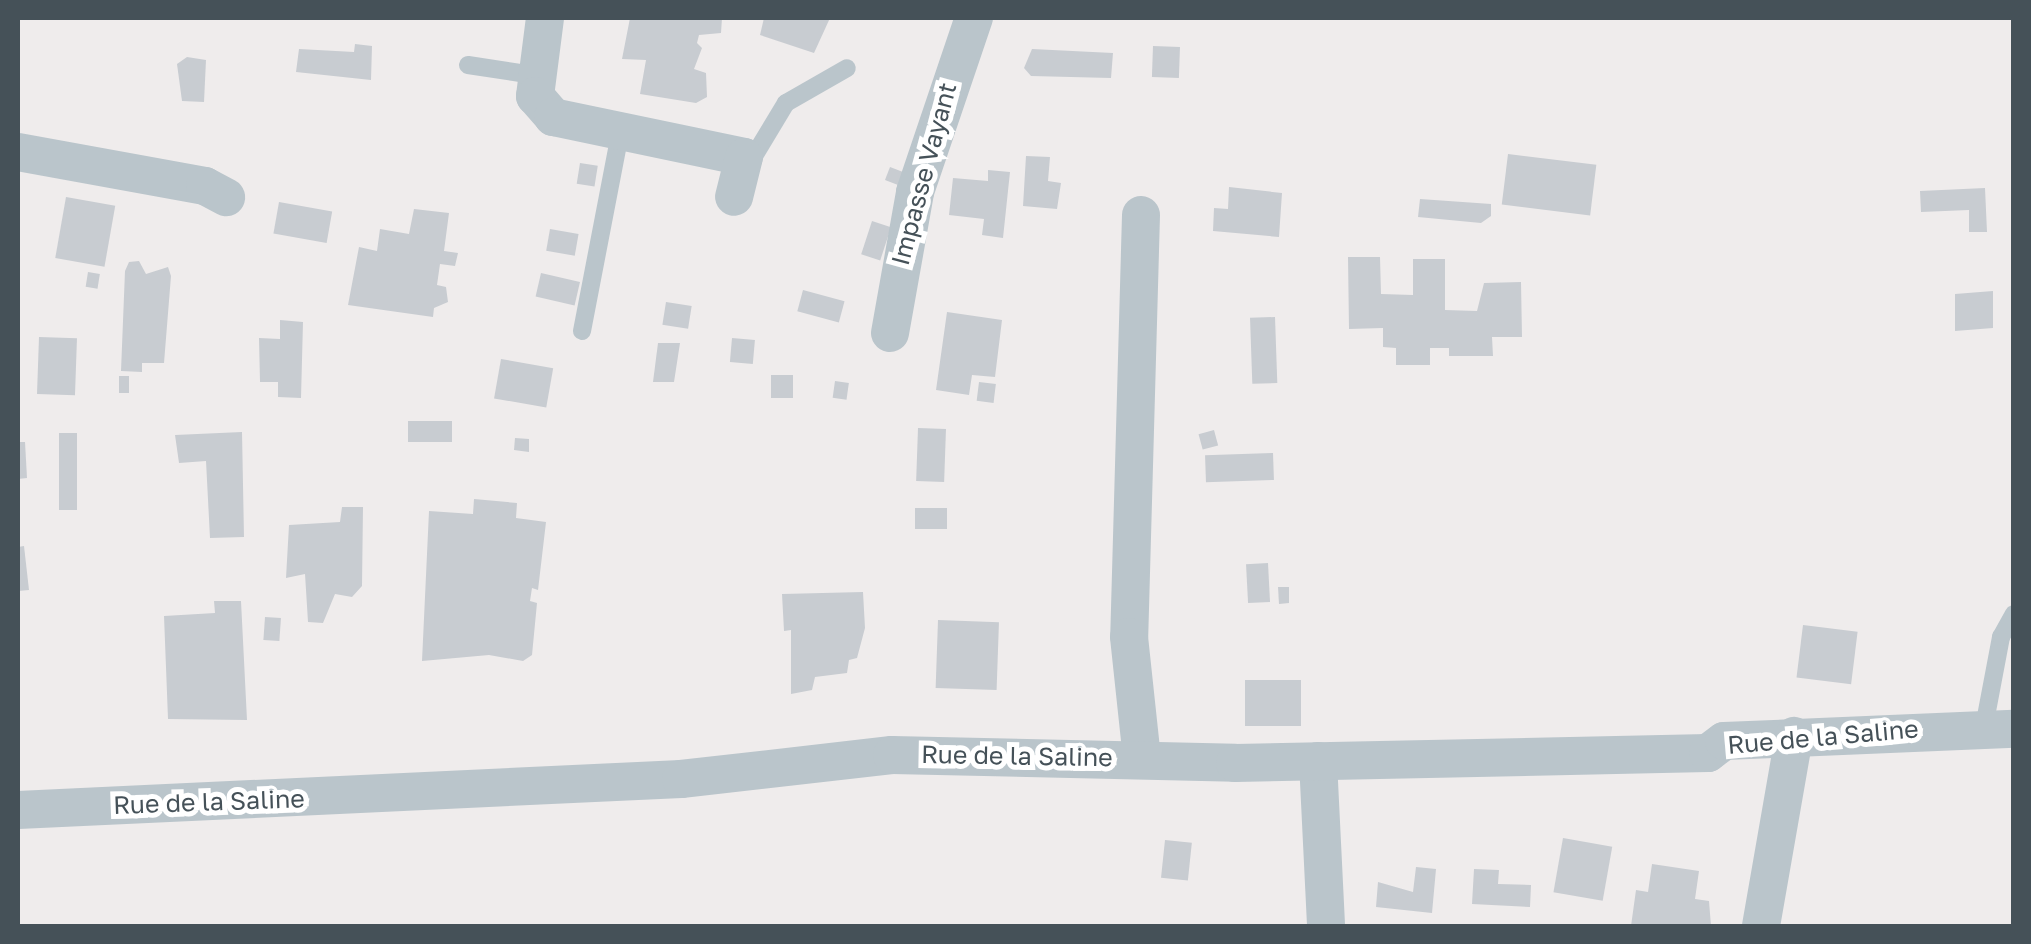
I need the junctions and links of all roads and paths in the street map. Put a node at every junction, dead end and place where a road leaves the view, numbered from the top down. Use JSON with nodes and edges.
{"nodes":[{"id":1,"x":544,"y":18,"type":"edge"},
{"id":2,"x":974,"y":18,"type":"edge"},
{"id":3,"x":468,"y":65,"type":"dead end"},
{"id":4,"x":847,"y":68,"type":"dead end"},
{"id":5,"x":533,"y":74,"type":"junction"},
{"id":6,"x":621,"y":127,"type":"junction"},
{"id":7,"x":18,"y":152,"type":"edge"},
{"id":8,"x":744,"y":157,"type":"junction"},
{"id":9,"x":734,"y":196,"type":"dead end"},
{"id":10,"x":226,"y":197,"type":"dead end"},
{"id":11,"x":1141,"y":215,"type":"dead end"},
{"id":12,"x":582,"y":331,"type":"dead end"},
{"id":13,"x":890,"y":333,"type":"dead end"},
{"id":14,"x":2014,"y":614,"type":"edge"},
{"id":15,"x":1999,"y":728,"type":"edge"},
{"id":16,"x":1794,"y":736,"type":"junction"},
{"id":17,"x":1142,"y":758,"type":"junction"},
{"id":18,"x":1318,"y":761,"type":"junction"},
{"id":19,"x":18,"y":810,"type":"edge"},
{"id":20,"x":1326,"y":926,"type":"edge"},
{"id":21,"x":1761,"y":926,"type":"edge"}],
"edges":[{"from":1,"to":5,"type":"street"},
{"from":2,"to":13,"type":"street","name":"Impasse Vayant"},
{"from":3,"to":5,"type":"lane"},
{"from":4,"to":8,"type":"lane"},
{"from":5,"to":6,"type":"street"},
{"from":6,"to":8,"type":"street"},
{"from":6,"to":12,"type":"lane"},
{"from":7,"to":10,"type":"street"},
{"from":8,"to":9,"type":"street"},
{"from":11,"to":17,"type":"street"},
{"from":14,"to":15,"type":"lane"},
{"from":15,"to":16,"type":"street","name":"Rue de la Saline"},
{"from":16,"to":18,"type":"street","name":"Rue de la Saline"},
{"from":16,"to":21,"type":"street"},
{"from":17,"to":18,"type":"street","name":"Rue de la Saline"},
{"from":17,"to":19,"type":"street","name":"Rue de la Saline"},
{"from":18,"to":20,"type":"street"}]}
